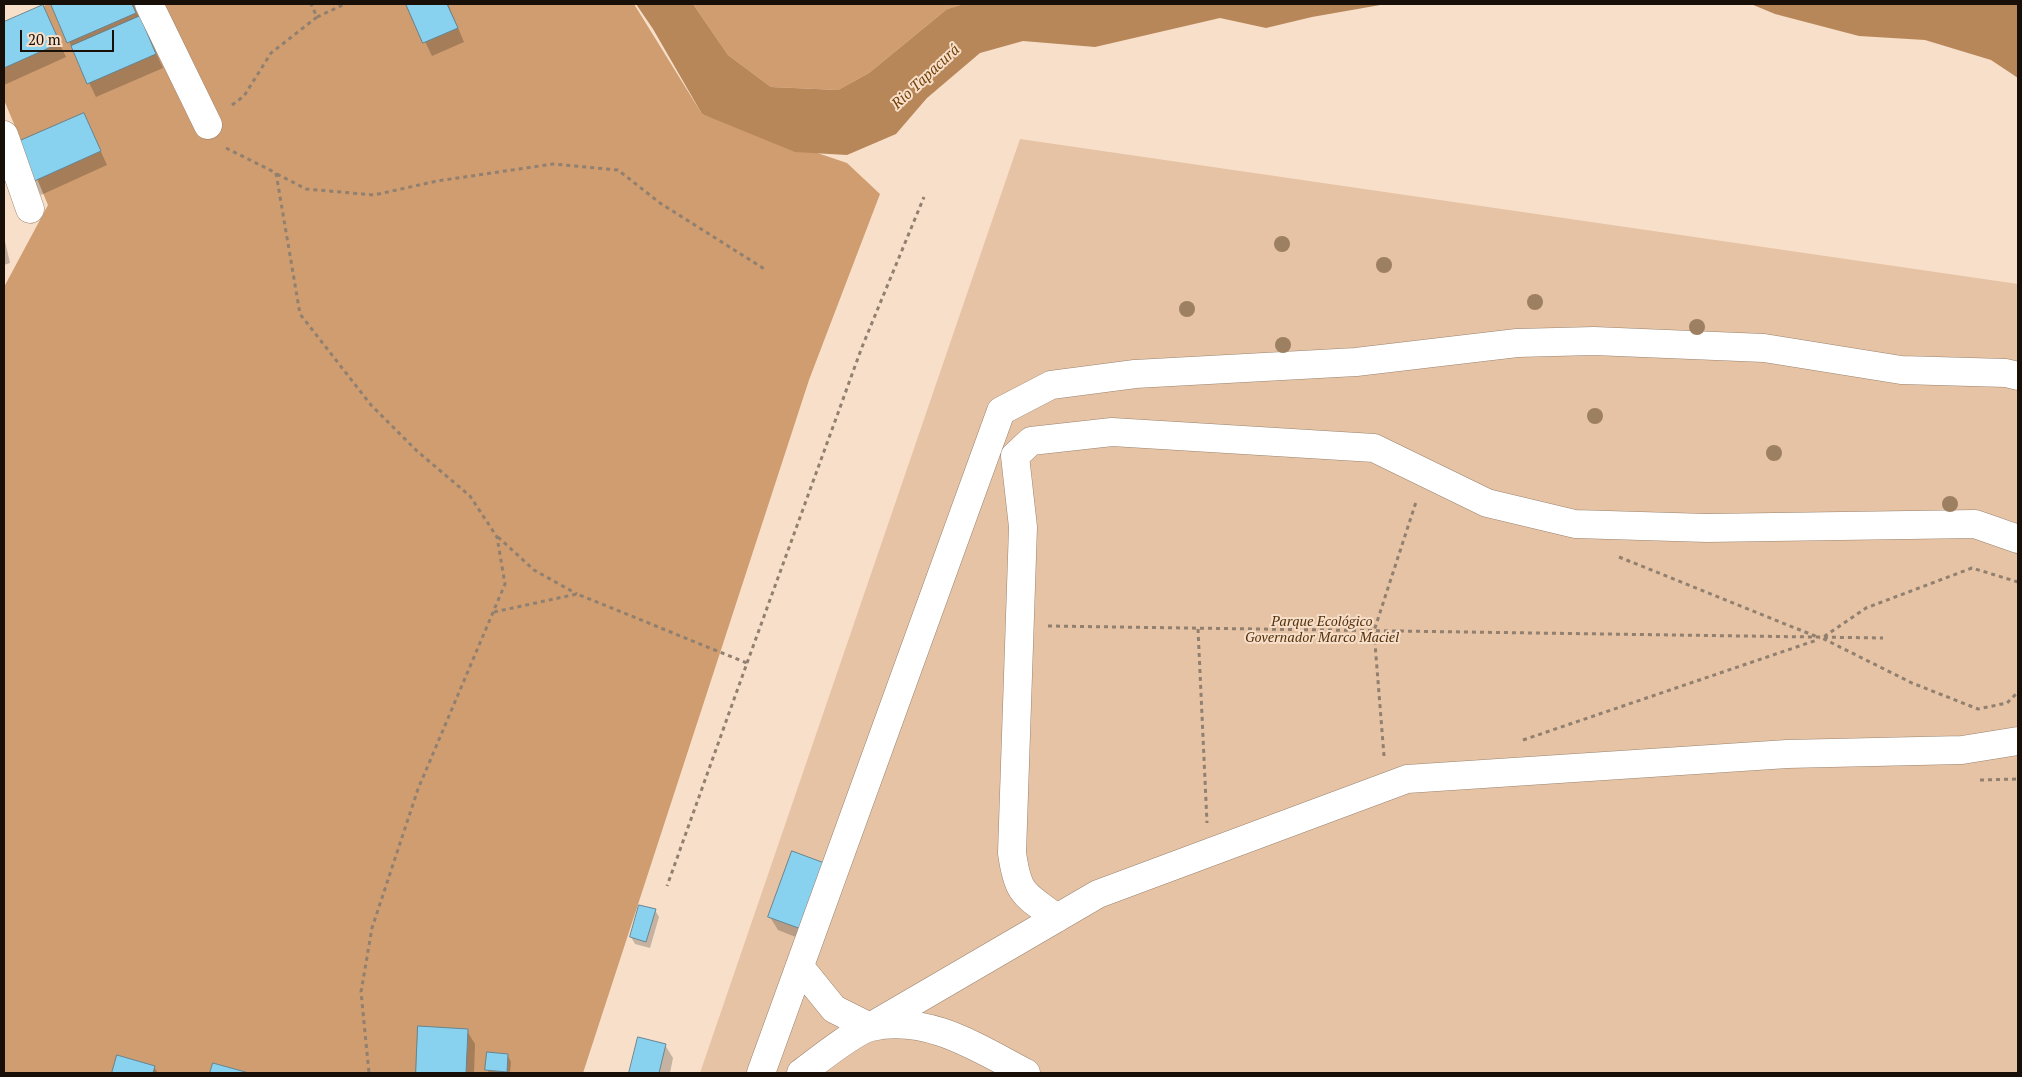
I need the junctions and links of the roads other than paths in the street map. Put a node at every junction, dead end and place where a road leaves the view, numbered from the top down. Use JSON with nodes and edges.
{"nodes":[{"id":1,"x":149,"y":4,"type":"edge"},
{"id":2,"x":208,"y":124,"type":"road end"},
{"id":3,"x":4,"y":136,"type":"edge"},
{"id":4,"x":30,"y":209,"type":"dead end"},
{"id":5,"x":2018,"y":376,"type":"edge"},
{"id":6,"x":2018,"y":539,"type":"edge"},
{"id":7,"x":2018,"y":741,"type":"edge"},
{"id":8,"x":1057,"y":918,"type":"junction"},
{"id":9,"x":800,"y":967,"type":"junction"},
{"id":10,"x":870,"y":1027,"type":"junction"},
{"id":11,"x":761,"y":1073,"type":"edge"},
{"id":12,"x":801,"y":1073,"type":"edge"},
{"id":13,"x":1026,"y":1073,"type":"edge"}],
"edges":[{"from":1,"to":2,"type":"street"},
{"from":3,"to":4,"type":"street"},
{"from":5,"to":9,"type":"street"},
{"from":6,"to":8,"type":"street"},
{"from":7,"to":8,"type":"street"},
{"from":8,"to":10,"type":"street"},
{"from":9,"to":10,"type":"street"},
{"from":9,"to":11,"type":"street"},
{"from":10,"to":12,"type":"street"},
{"from":10,"to":13,"type":"street"}]}
